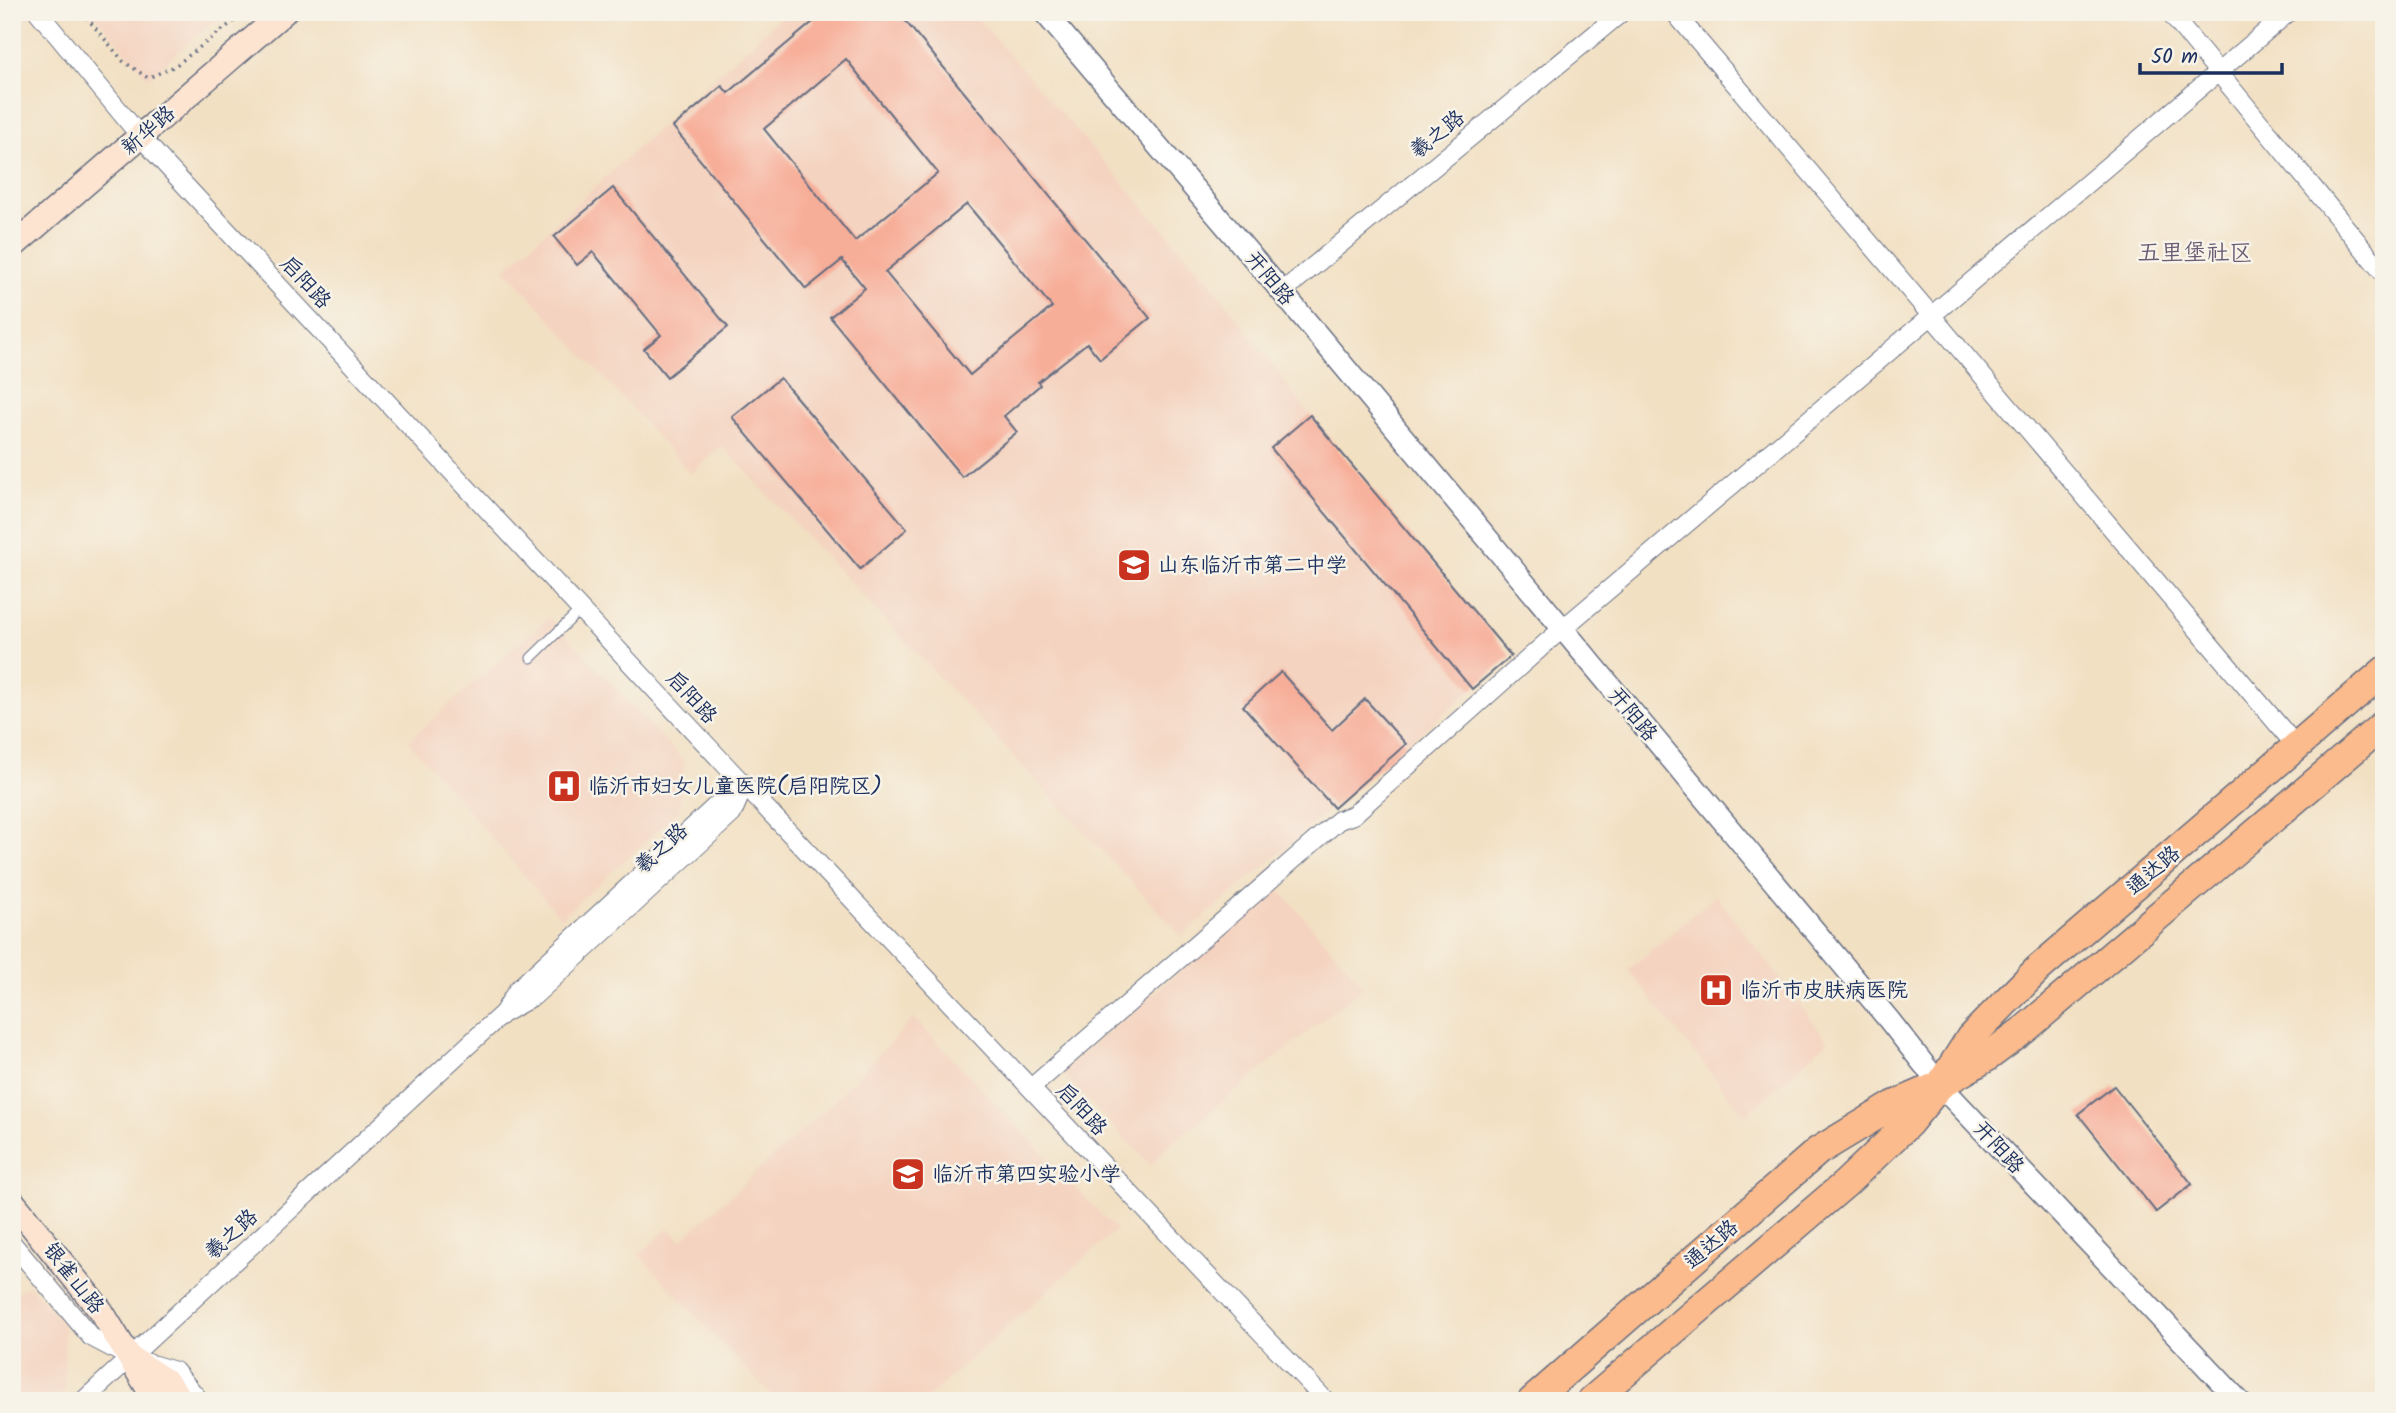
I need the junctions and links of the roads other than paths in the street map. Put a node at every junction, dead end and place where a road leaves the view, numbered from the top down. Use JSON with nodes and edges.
{"nodes":[{"id":1,"x":38,"y":12,"type":"edge"},
{"id":2,"x":284,"y":12,"type":"edge"},
{"id":3,"x":1044,"y":12,"type":"edge"},
{"id":4,"x":1622,"y":12,"type":"edge"},
{"id":5,"x":1674,"y":12,"type":"edge"},
{"id":6,"x":2169,"y":12,"type":"edge"},
{"id":7,"x":2289,"y":12,"type":"edge"},
{"id":8,"x":2219,"y":73,"type":"junction"},
{"id":9,"x":140,"y":136,"type":"junction"},
{"id":10,"x":12,"y":247,"type":"edge"},
{"id":11,"x":2384,"y":274,"type":"edge"},
{"id":12,"x":1282,"y":292,"type":"junction"},
{"id":13,"x":1932,"y":316,"type":"junction"},
{"id":14,"x":573,"y":608,"type":"junction"},
{"id":15,"x":1563,"y":629,"type":"junction"},
{"id":16,"x":531,"y":658,"type":"dead end"},
{"id":17,"x":2384,"y":671,"type":"edge"},
{"id":18,"x":2384,"y":724,"type":"edge"},
{"id":19,"x":2297,"y":747,"type":"junction"},
{"id":20,"x":744,"y":786,"type":"junction"},
{"id":21,"x":1940,"y":1086,"type":"junction"},
{"id":22,"x":1031,"y":1088,"type":"junction"},
{"id":23,"x":12,"y":1200,"type":"edge"},
{"id":24,"x":12,"y":1224,"type":"edge"},
{"id":25,"x":12,"y":1243,"type":"edge"},
{"id":26,"x":131,"y":1358,"type":"junction"},
{"id":27,"x":83,"y":1401,"type":"edge"},
{"id":28,"x":141,"y":1401,"type":"edge"},
{"id":29,"x":156,"y":1401,"type":"edge"},
{"id":30,"x":182,"y":1401,"type":"edge"},
{"id":31,"x":200,"y":1401,"type":"edge"},
{"id":32,"x":1326,"y":1401,"type":"edge"},
{"id":33,"x":1532,"y":1401,"type":"edge"},
{"id":34,"x":1591,"y":1401,"type":"edge"},
{"id":35,"x":2238,"y":1401,"type":"edge"}],
"edges":[{"from":1,"to":9,"type":"street","name":"启阳路"},
{"from":2,"to":9,"type":"main road","name":"新华路"},
{"from":3,"to":12,"type":"street","name":"开阳路"},
{"from":4,"to":12,"type":"street","name":"羲之路"},
{"from":5,"to":13,"type":"street"},
{"from":6,"to":8,"type":"street"},
{"from":7,"to":8,"type":"street"},
{"from":8,"to":11,"type":"street"},
{"from":8,"to":13,"type":"street"},
{"from":9,"to":10,"type":"main road","name":"新华路"},
{"from":9,"to":14,"type":"street","name":"启阳路"},
{"from":12,"to":15,"type":"street","name":"开阳路"},
{"from":13,"to":15,"type":"street"},
{"from":13,"to":19,"type":"street"},
{"from":14,"to":16,"type":"lane"},
{"from":14,"to":20,"type":"street","name":"启阳路"},
{"from":15,"to":21,"type":"street","name":"开阳路"},
{"from":15,"to":22,"type":"street"},
{"from":17,"to":19,"type":"main road","name":"通达路"},
{"from":18,"to":21,"type":"main road","name":"通达路"},
{"from":19,"to":21,"type":"main road","name":"通达路"},
{"from":20,"to":22,"type":"street","name":"启阳路"},
{"from":20,"to":26,"type":"street","name":"羲之路"},
{"from":21,"to":33,"type":"main road","name":"通达路"},
{"from":21,"to":34,"type":"main road","name":"通达路"},
{"from":21,"to":35,"type":"street","name":"开阳路"},
{"from":22,"to":32,"type":"street","name":"启阳路"},
{"from":23,"to":26,"type":"main road","name":"银雀山路"},
{"from":24,"to":26,"type":"main road","name":"银雀山路"},
{"from":25,"to":26,"type":"street"},
{"from":26,"to":27,"type":"street","name":"羲之路"},
{"from":26,"to":28,"type":"street"},
{"from":26,"to":29,"type":"main road","name":"银雀山路"},
{"from":26,"to":30,"type":"main road","name":"银雀山路"},
{"from":26,"to":31,"type":"street"}]}
